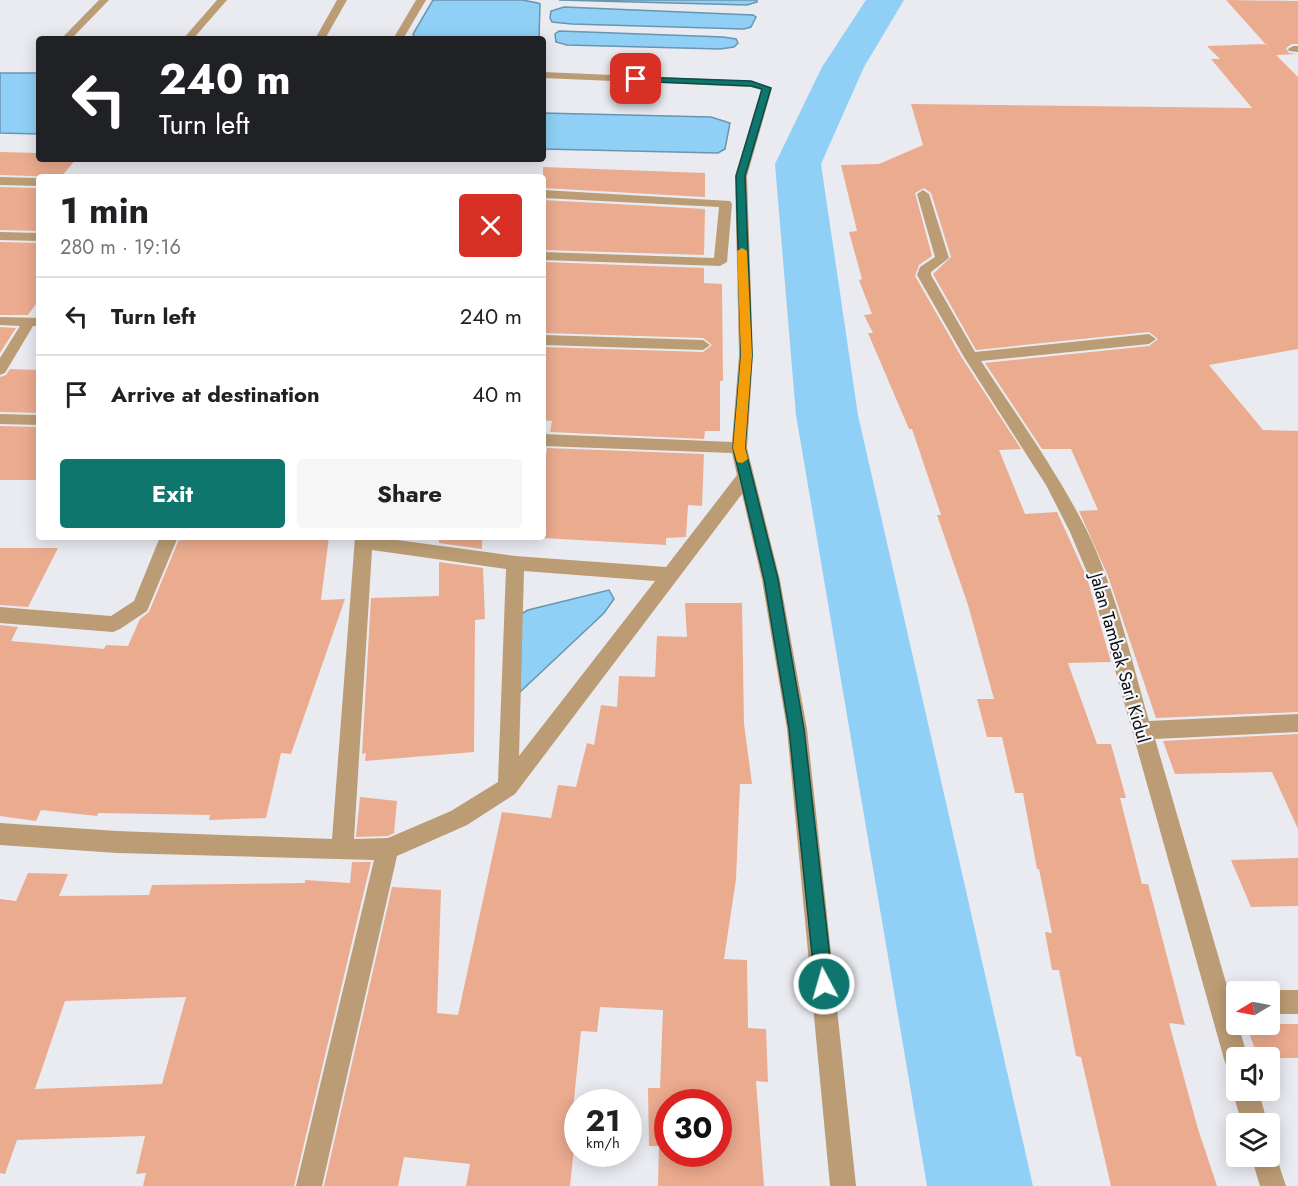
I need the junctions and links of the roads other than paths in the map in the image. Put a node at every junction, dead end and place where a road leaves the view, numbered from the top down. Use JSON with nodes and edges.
{"nodes":[{"id":1,"x":104,"y":0,"type":"edge"},
{"id":2,"x":222,"y":0,"type":"edge"},
{"id":3,"x":342,"y":0,"type":"edge"},
{"id":4,"x":421,"y":0,"type":"edge"},
{"id":5,"x":69,"y":36,"type":"edge"},
{"id":6,"x":191,"y":36,"type":"edge"},
{"id":7,"x":322,"y":36,"type":"edge"},
{"id":8,"x":400,"y":36,"type":"edge"},
{"id":9,"x":546,"y":75,"type":"edge"},
{"id":10,"x":0,"y":181,"type":"edge"},
{"id":11,"x":36,"y":182,"type":"edge"},
{"id":12,"x":546,"y":194,"type":"edge"},
{"id":13,"x":923,"y":194,"type":"dead end"},
{"id":14,"x":0,"y":236,"type":"edge"},
{"id":15,"x":36,"y":237,"type":"edge"},
{"id":16,"x":546,"y":256,"type":"edge"},
{"id":17,"x":0,"y":321,"type":"edge"},
{"id":18,"x":34,"y":322,"type":"edge"},
{"id":19,"x":1149,"y":339,"type":"dead end"},
{"id":20,"x":546,"y":340,"type":"edge"},
{"id":21,"x":703,"y":345,"type":"dead end"},
{"id":22,"x":971,"y":357,"type":"junction"},
{"id":23,"x":0,"y":370,"type":"edge"},
{"id":24,"x":0,"y":418,"type":"edge"},
{"id":25,"x":36,"y":420,"type":"edge"},
{"id":26,"x":546,"y":440,"type":"edge"},
{"id":27,"x":739,"y":448,"type":"junction"},
{"id":28,"x":746,"y":476,"type":"junction"},
{"id":29,"x":168,"y":540,"type":"edge"},
{"id":30,"x":363,"y":540,"type":"edge"},
{"id":31,"x":515,"y":563,"type":"junction"},
{"id":32,"x":670,"y":575,"type":"junction"},
{"id":33,"x":0,"y":615,"type":"edge"},
{"id":34,"x":1298,"y":723,"type":"edge"},
{"id":35,"x":1141,"y":731,"type":"junction"},
{"id":36,"x":508,"y":787,"type":"junction"},
{"id":37,"x":0,"y":834,"type":"edge"},
{"id":38,"x":388,"y":849,"type":"junction"},
{"id":39,"x":342,"y":850,"type":"junction"},
{"id":40,"x":1226,"y":995,"type":"edge"},
{"id":41,"x":1280,"y":1002,"type":"edge"},
{"id":42,"x":1298,"y":1002,"type":"edge"},
{"id":43,"x":1267,"y":1167,"type":"edge"},
{"id":44,"x":309,"y":1186,"type":"edge"},
{"id":45,"x":843,"y":1186,"type":"edge"},
{"id":46,"x":1273,"y":1186,"type":"edge"}],
"edges":[{"from":1,"to":5,"type":"street"},
{"from":2,"to":6,"type":"street"},
{"from":3,"to":7,"type":"street"},
{"from":4,"to":8,"type":"street"},
{"from":9,"to":27,"type":"street"},
{"from":10,"to":11,"type":"street"},
{"from":12,"to":16,"type":"street"},
{"from":13,"to":22,"type":"street","name":"Jalan Tambak Sari Kidul"},
{"from":14,"to":15,"type":"street"},
{"from":17,"to":18,"type":"street"},
{"from":18,"to":23,"type":"street"},
{"from":19,"to":22,"type":"street"},
{"from":20,"to":21,"type":"street"},
{"from":22,"to":35,"type":"street","name":"Jalan Tambak Sari Kidul"},
{"from":24,"to":25,"type":"street"},
{"from":26,"to":27,"type":"street"},
{"from":27,"to":28,"type":"street"},
{"from":28,"to":32,"type":"street"},
{"from":28,"to":45,"type":"street"},
{"from":29,"to":33,"type":"street"},
{"from":30,"to":31,"type":"street"},
{"from":30,"to":39,"type":"street"},
{"from":31,"to":32,"type":"street"},
{"from":31,"to":36,"type":"street"},
{"from":32,"to":36,"type":"street"},
{"from":34,"to":35,"type":"street"},
{"from":35,"to":40,"type":"street","name":"Jalan Tambak Sari Kidul"},
{"from":36,"to":38,"type":"street"},
{"from":37,"to":39,"type":"street"},
{"from":38,"to":39,"type":"street"},
{"from":38,"to":44,"type":"street"},
{"from":41,"to":42,"type":"street"},
{"from":43,"to":46,"type":"street"}]}
